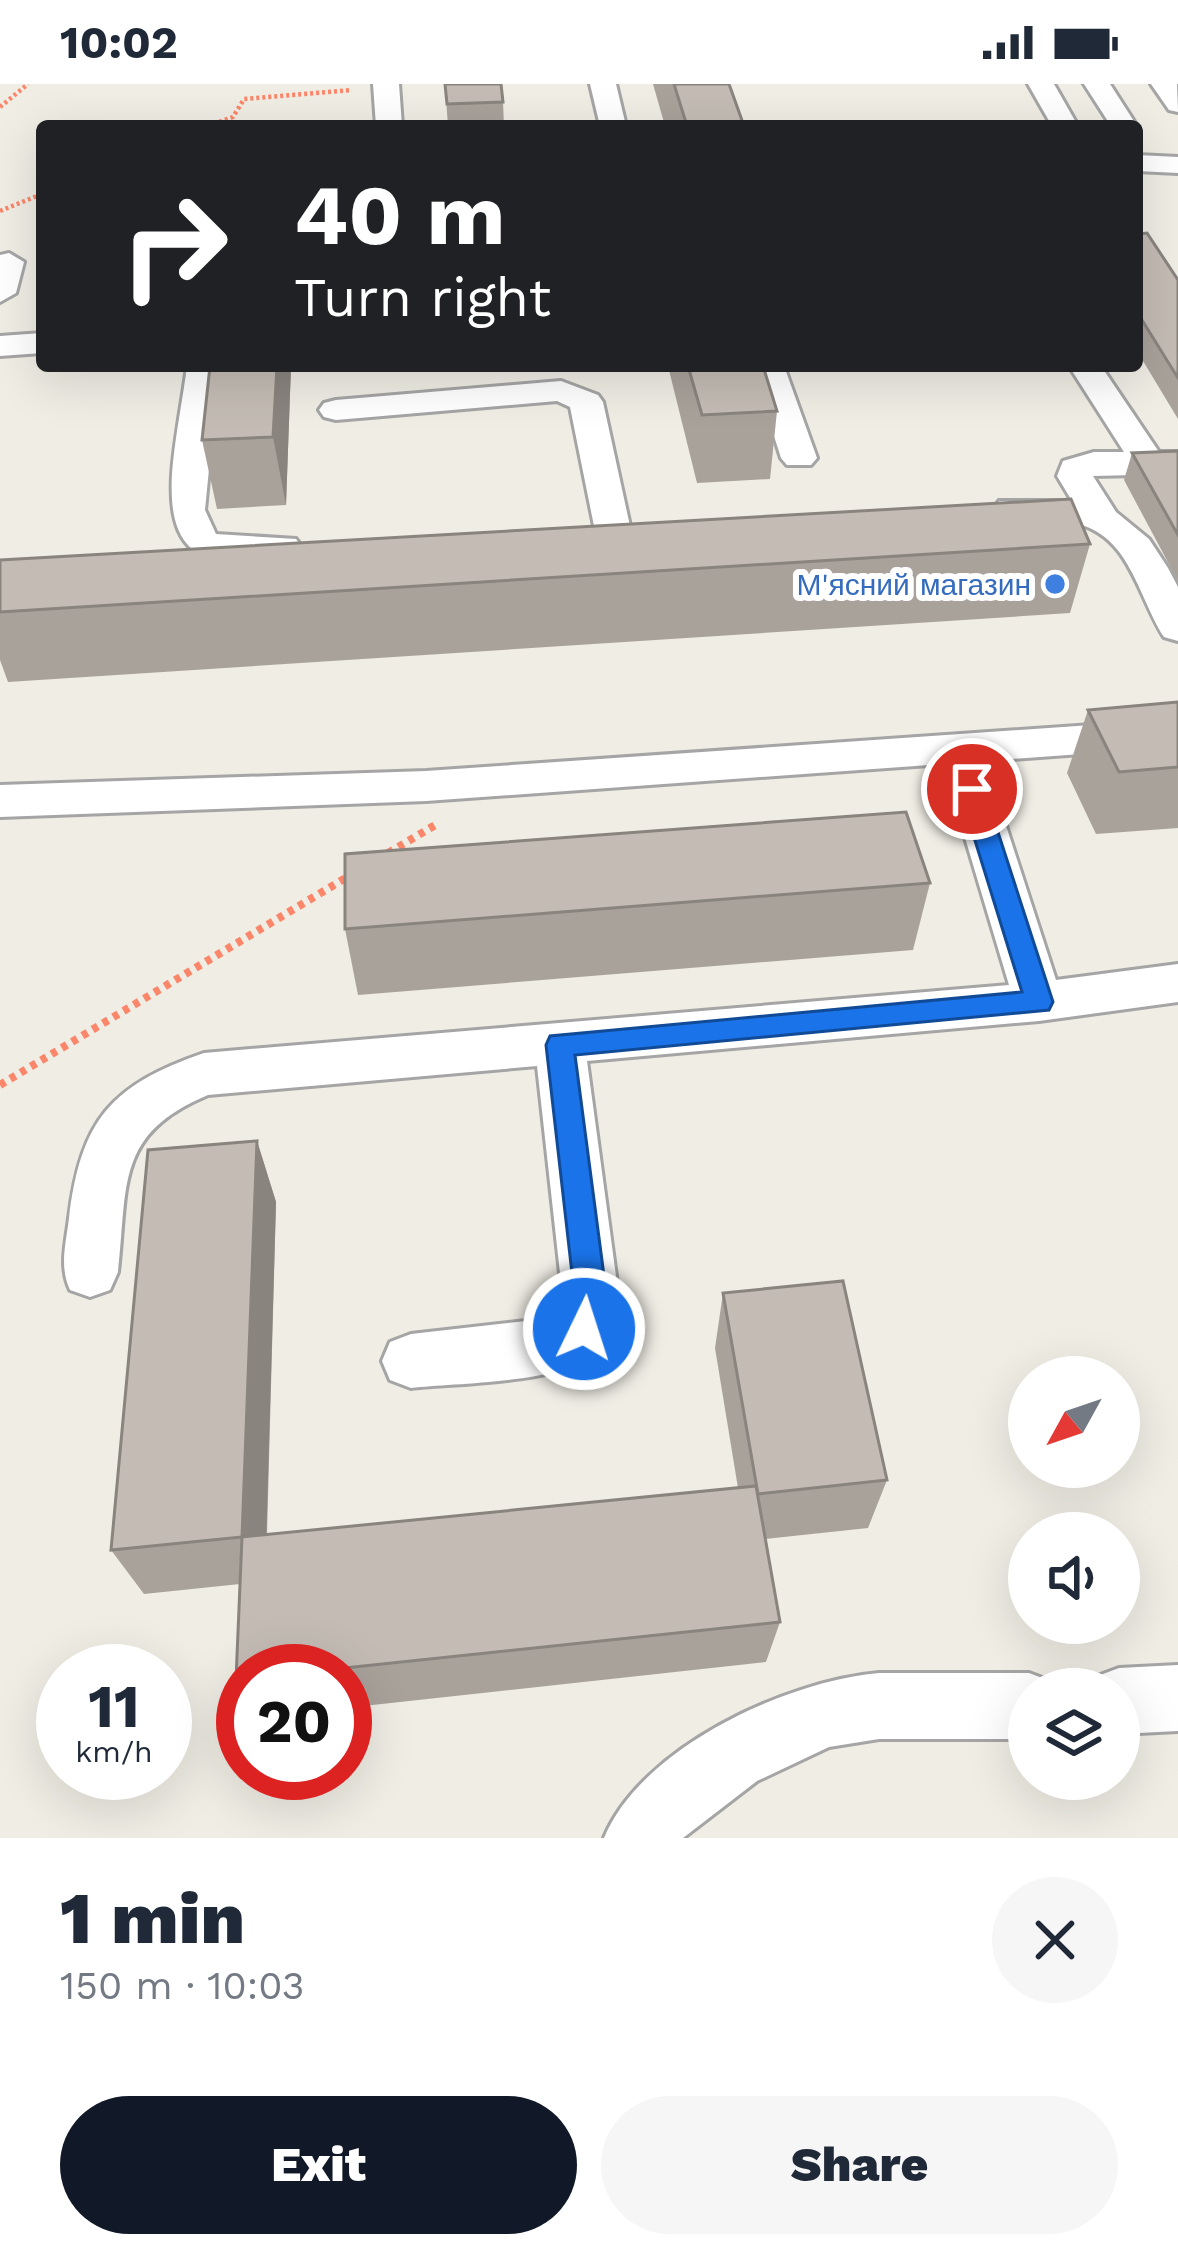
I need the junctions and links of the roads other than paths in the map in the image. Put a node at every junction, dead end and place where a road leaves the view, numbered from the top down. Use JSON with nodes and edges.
{"nodes":[{"id":1,"x":603,"y":84,"type":"edge"},
{"id":2,"x":1041,"y":84,"type":"edge"},
{"id":3,"x":1097,"y":84,"type":"edge"},
{"id":4,"x":1164,"y":84,"type":"edge"},
{"id":5,"x":386,"y":86,"type":"edge"},
{"id":6,"x":1178,"y":104,"type":"edge"},
{"id":7,"x":388,"y":120,"type":"edge"},
{"id":8,"x":612,"y":120,"type":"edge"},
{"id":9,"x":1062,"y":120,"type":"edge"},
{"id":10,"x":1120,"y":120,"type":"edge"},
{"id":11,"x":1143,"y":158,"type":"edge"},
{"id":12,"x":1178,"y":165,"type":"edge"},
{"id":13,"x":36,"y":343,"type":"edge"},
{"id":14,"x":0,"y":346,"type":"edge"},
{"id":15,"x":202,"y":372,"type":"edge"},
{"id":16,"x":770,"y":372,"type":"edge"},
{"id":17,"x":1090,"y":372,"type":"edge"},
{"id":18,"x":336,"y":410,"type":"dead end"},
{"id":19,"x":800,"y":458,"type":"dead end"},
{"id":20,"x":1163,"y":463,"type":"edge"},
{"id":21,"x":985,"y":510,"type":"edge"},
{"id":22,"x":1101,"y":518,"type":"junction"},
{"id":23,"x":658,"y":524,"type":"edge"},
{"id":24,"x":612,"y":526,"type":"junction"},
{"id":25,"x":568,"y":529,"type":"edge"},
{"id":26,"x":314,"y":545,"type":"edge"},
{"id":27,"x":1178,"y":628,"type":"edge"},
{"id":28,"x":1178,"y":733,"type":"edge"},
{"id":29,"x":959,"y":748,"type":"junction"},
{"id":30,"x":0,"y":801,"type":"edge"},
{"id":31,"x":1178,"y":982,"type":"edge"},
{"id":32,"x":1039,"y":1002,"type":"junction"},
{"id":33,"x":560,"y":1045,"type":"junction"},
{"id":34,"x":90,"y":1272,"type":"dead end"},
{"id":35,"x":411,"y":1361,"type":"dead end"},
{"id":36,"x":1178,"y":1698,"type":"edge"},
{"id":37,"x":1140,"y":1700,"type":"edge"},
{"id":38,"x":1008,"y":1706,"type":"edge"},
{"id":39,"x":639,"y":1838,"type":"edge"}],
"edges":[{"from":1,"to":8,"type":"lane"},
{"from":2,"to":9,"type":"lane"},
{"from":3,"to":10,"type":"lane"},
{"from":4,"to":6,"type":"lane"},
{"from":5,"to":7,"type":"lane"},
{"from":11,"to":12,"type":"lane"},
{"from":13,"to":14,"type":"lane"},
{"from":15,"to":26,"type":"lane"},
{"from":16,"to":19,"type":"lane"},
{"from":17,"to":20,"type":"lane"},
{"from":18,"to":24,"type":"lane"},
{"from":20,"to":22,"type":"lane"},
{"from":21,"to":22,"type":"lane"},
{"from":22,"to":27,"type":"lane"},
{"from":23,"to":24,"type":"lane"},
{"from":24,"to":25,"type":"lane"},
{"from":28,"to":29,"type":"lane"},
{"from":29,"to":30,"type":"lane"},
{"from":29,"to":32,"type":"lane"},
{"from":31,"to":32,"type":"lane"},
{"from":32,"to":33,"type":"lane"},
{"from":33,"to":34,"type":"lane"},
{"from":33,"to":35,"type":"lane"},
{"from":36,"to":37,"type":"lane"},
{"from":38,"to":39,"type":"lane"}]}
